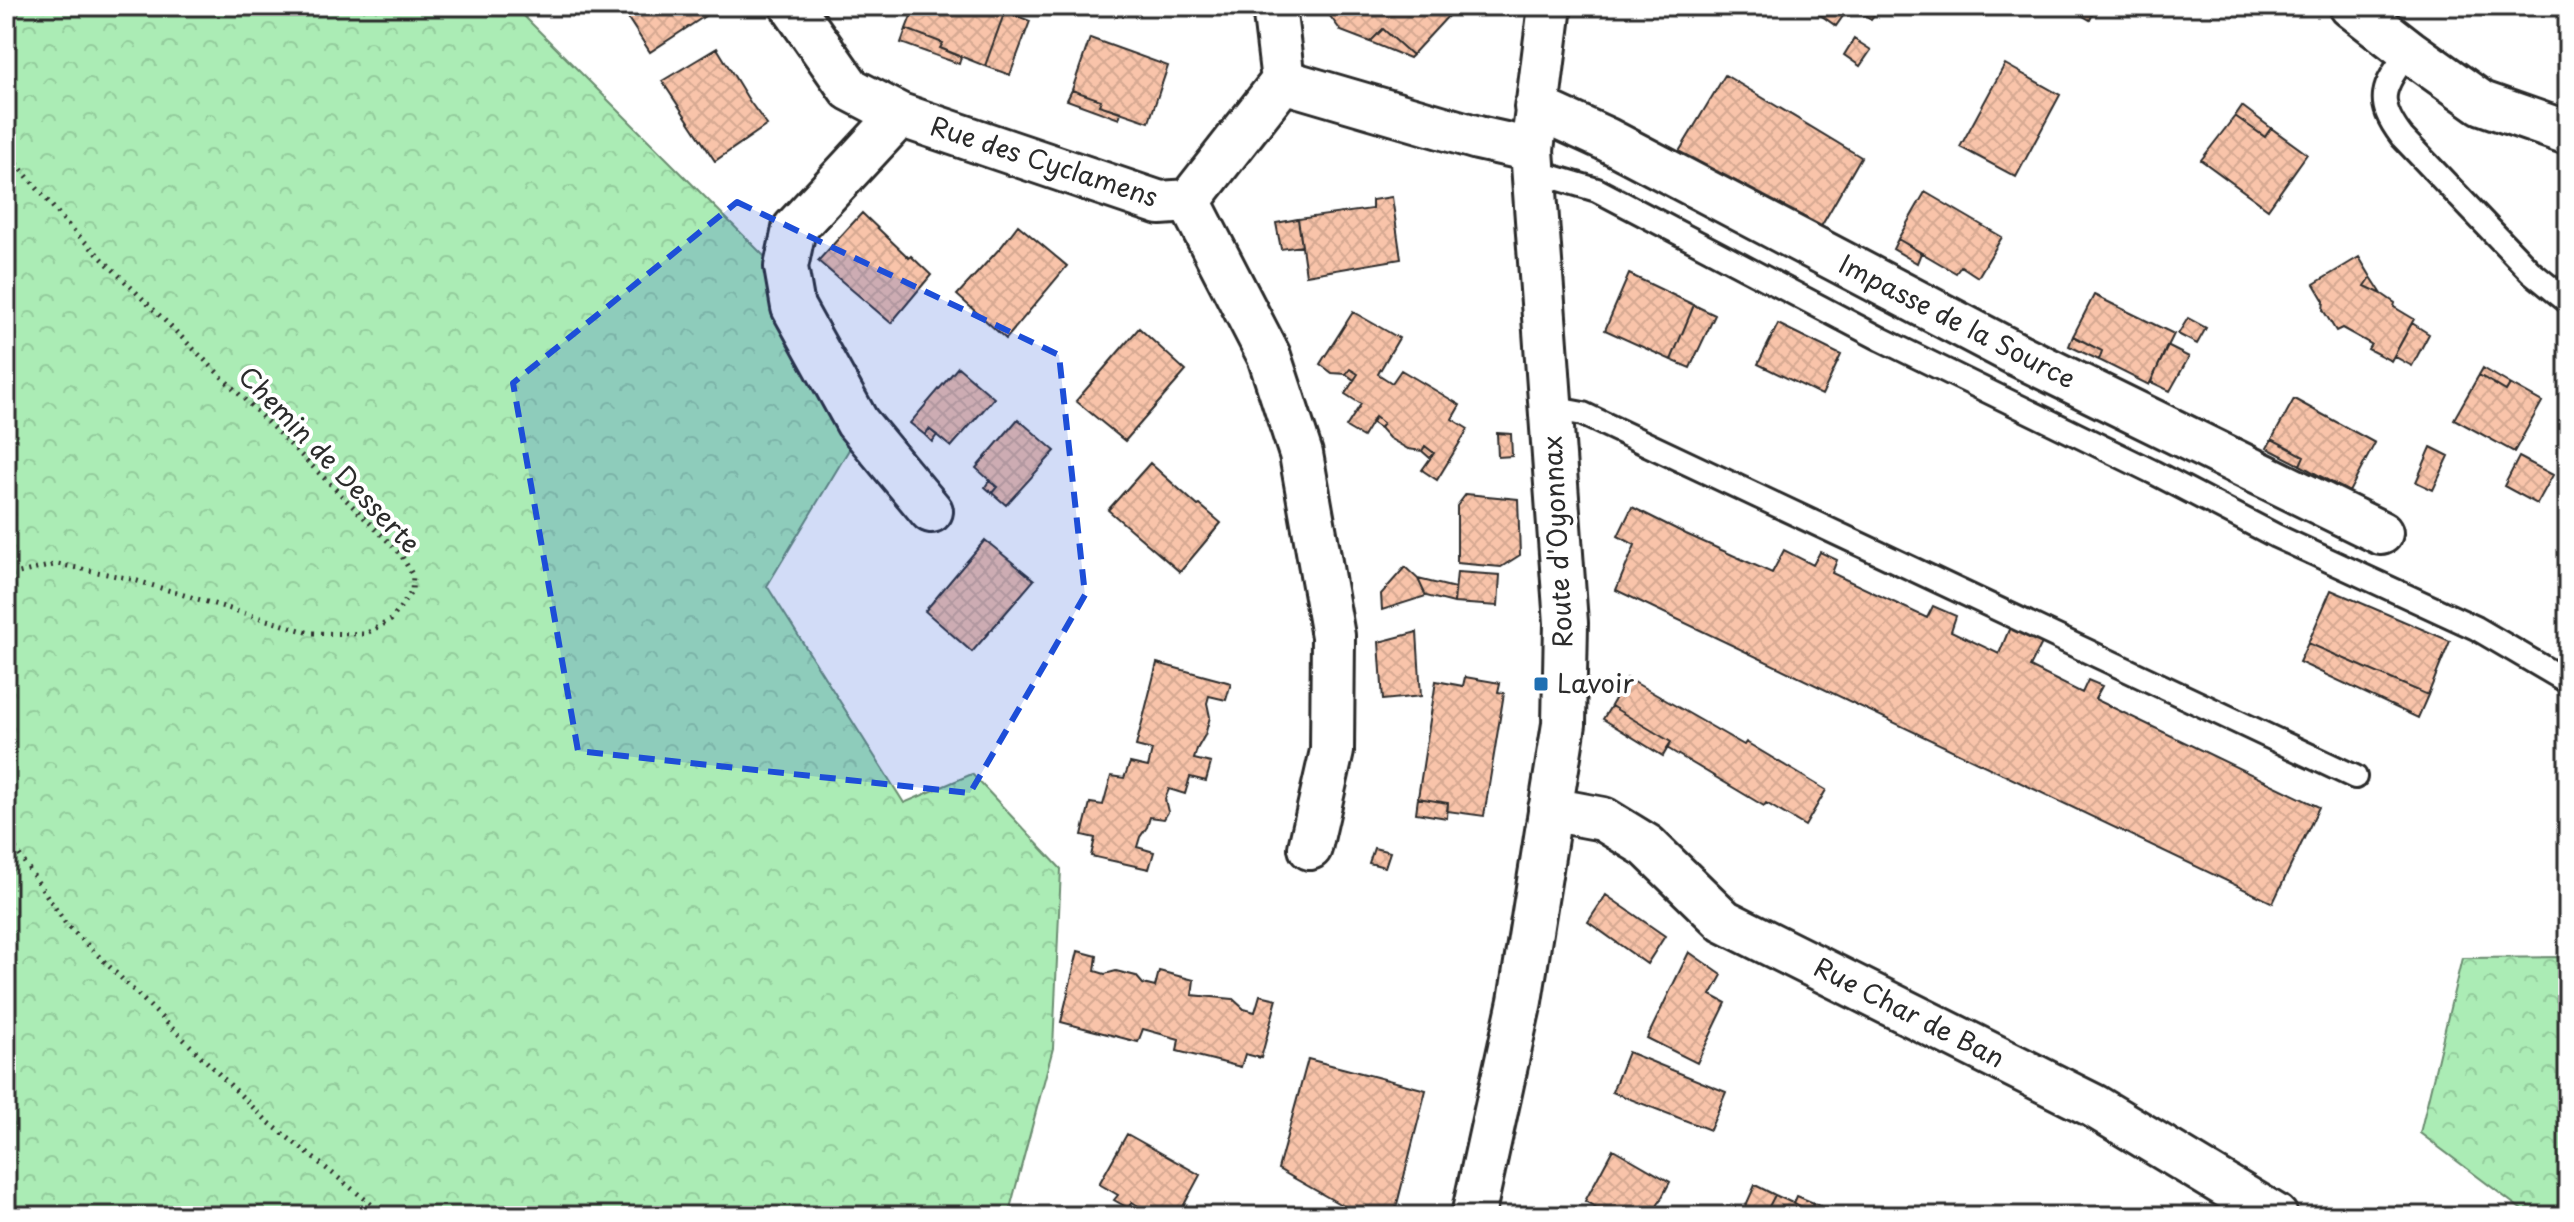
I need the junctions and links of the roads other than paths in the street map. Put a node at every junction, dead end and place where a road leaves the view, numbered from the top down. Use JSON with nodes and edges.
{"nodes":[{"id":1,"x":792,"y":6,"type":"edge"},
{"id":2,"x":1274,"y":6,"type":"edge"},
{"id":3,"x":1550,"y":6,"type":"edge"},
{"id":4,"x":2351,"y":6,"type":"edge"},
{"id":5,"x":2409,"y":51,"type":"junction"},
{"id":6,"x":1283,"y":81,"type":"junction"},
{"id":7,"x":1536,"y":107,"type":"junction"},
{"id":8,"x":900,"y":115,"type":"junction"},
{"id":9,"x":2568,"y":133,"type":"edge"},
{"id":10,"x":1532,"y":160,"type":"junction"},
{"id":11,"x":1189,"y":201,"type":"junction"},
{"id":12,"x":2568,"y":302,"type":"edge"},
{"id":13,"x":1551,"y":408,"type":"junction"},
{"id":14,"x":931,"y":511,"type":"dead end"},
{"id":15,"x":2381,"y":533,"type":"dead end"},
{"id":16,"x":2568,"y":682,"type":"edge"},
{"id":17,"x":2355,"y":777,"type":"dead end"},
{"id":18,"x":1550,"y":809,"type":"junction"},
{"id":19,"x":1310,"y":848,"type":"dead end"},
{"id":20,"x":1473,"y":1216,"type":"edge"},
{"id":21,"x":2276,"y":1216,"type":"edge"}],
"edges":[{"from":1,"to":8,"type":"street","name":"Rue des Cyclamens"},
{"from":2,"to":6,"type":"street"},
{"from":3,"to":7,"type":"street","name":"Route d'Oyonnax"},
{"from":4,"to":5,"type":"street"},
{"from":5,"to":9,"type":"street"},
{"from":5,"to":12,"type":"lane"},
{"from":6,"to":10,"type":"street"},
{"from":6,"to":11,"type":"street","name":"Rue des Cyclamens"},
{"from":7,"to":10,"type":"street","name":"Route d'Oyonnax"},
{"from":7,"to":15,"type":"street","name":"Impasse de la Source"},
{"from":8,"to":11,"type":"street","name":"Rue des Cyclamens"},
{"from":8,"to":14,"type":"street","name":"Rue des Cyclamens"},
{"from":10,"to":13,"type":"street","name":"Route d'Oyonnax"},
{"from":10,"to":16,"type":"lane"},
{"from":11,"to":19,"type":"street","name":"Rue des Cyclamens"},
{"from":13,"to":17,"type":"lane"},
{"from":13,"to":18,"type":"street","name":"Route d'Oyonnax"},
{"from":18,"to":20,"type":"street","name":"Route d'Oyonnax"},
{"from":18,"to":21,"type":"street","name":"Rue Char de Ban"}]}
